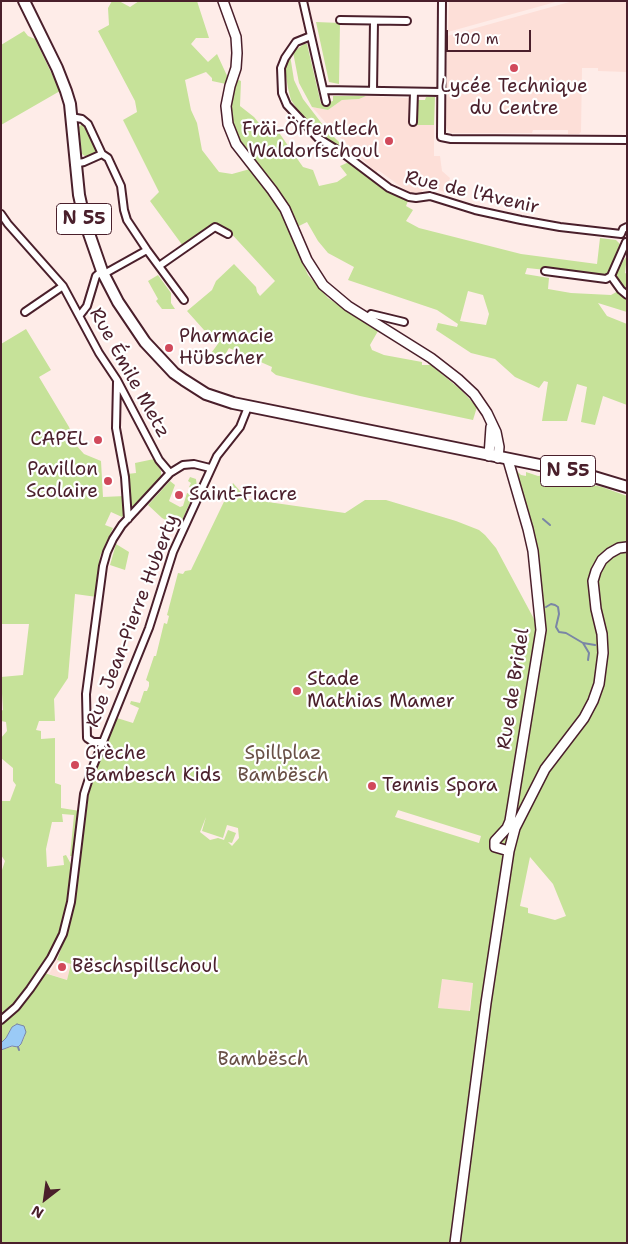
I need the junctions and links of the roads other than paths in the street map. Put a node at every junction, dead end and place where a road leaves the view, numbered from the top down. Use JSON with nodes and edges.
{"nodes":[{"id":1,"x":24,"y":1,"type":"edge"},
{"id":2,"x":223,"y":1,"type":"edge"},
{"id":3,"x":303,"y":1,"type":"edge"},
{"id":4,"x":442,"y":1,"type":"edge"},
{"id":5,"x":340,"y":20,"type":"dead end"},
{"id":6,"x":374,"y":21,"type":"junction"},
{"id":7,"x":407,"y":21,"type":"dead end"},
{"id":8,"x":311,"y":36,"type":"junction"},
{"id":9,"x":324,"y":90,"type":"junction"},
{"id":10,"x":373,"y":91,"type":"junction"},
{"id":11,"x":414,"y":92,"type":"junction"},
{"id":12,"x":441,"y":92,"type":"junction"},
{"id":13,"x":326,"y":102,"type":"dead end"},
{"id":14,"x":71,"y":117,"type":"junction"},
{"id":15,"x":413,"y":122,"type":"dead end"},
{"id":16,"x":627,"y":140,"type":"edge"},
{"id":17,"x":102,"y":154,"type":"junction"},
{"id":18,"x":74,"y":164,"type":"junction"},
{"id":19,"x":1,"y":214,"type":"edge"},
{"id":20,"x":627,"y":226,"type":"edge"},
{"id":21,"x":228,"y":234,"type":"dead end"},
{"id":22,"x":621,"y":234,"type":"junction"},
{"id":23,"x":626,"y":242,"type":"edge"},
{"id":24,"x":146,"y":250,"type":"junction"},
{"id":25,"x":159,"y":266,"type":"junction"},
{"id":26,"x":546,"y":271,"type":"dead end"},
{"id":27,"x":103,"y":273,"type":"junction"},
{"id":28,"x":611,"y":276,"type":"junction"},
{"id":29,"x":63,"y":286,"type":"junction"},
{"id":30,"x":627,"y":295,"type":"edge"},
{"id":31,"x":184,"y":300,"type":"dead end"},
{"id":32,"x":25,"y":312,"type":"dead end"},
{"id":33,"x":80,"y":315,"type":"junction"},
{"id":34,"x":367,"y":318,"type":"junction"},
{"id":35,"x":404,"y":322,"type":"dead end"},
{"id":36,"x":117,"y":380,"type":"junction"},
{"id":37,"x":248,"y":407,"type":"junction"},
{"id":38,"x":498,"y":458,"type":"junction"},
{"id":39,"x":210,"y":468,"type":"junction"},
{"id":40,"x":170,"y":473,"type":"junction"},
{"id":41,"x":627,"y":487,"type":"edge"},
{"id":42,"x":128,"y":520,"type":"junction"},
{"id":43,"x":627,"y":547,"type":"edge"},
{"id":44,"x":102,"y":742,"type":"junction"},
{"id":45,"x":509,"y":851,"type":"junction"},
{"id":46,"x":1,"y":1020,"type":"edge"},
{"id":47,"x":455,"y":1243,"type":"edge"}],
"edges":[{"from":1,"to":14,"type":"main road","number":"N 55"},
{"from":2,"to":34,"type":"main road","name":"Rue de Bridel"},
{"from":3,"to":8,"type":"street"},
{"from":4,"to":12,"type":"street"},
{"from":5,"to":6,"type":"street"},
{"from":6,"to":7,"type":"street"},
{"from":6,"to":10,"type":"street"},
{"from":8,"to":9,"type":"street"},
{"from":8,"to":22,"type":"street","name":"Rue de l'Avenir"},
{"from":9,"to":10,"type":"street"},
{"from":9,"to":13,"type":"street"},
{"from":10,"to":11,"type":"street"},
{"from":11,"to":12,"type":"street"},
{"from":11,"to":15,"type":"street"},
{"from":12,"to":16,"type":"street"},
{"from":14,"to":17,"type":"street"},
{"from":14,"to":18,"type":"main road","number":"N 55"},
{"from":17,"to":18,"type":"street"},
{"from":17,"to":24,"type":"street"},
{"from":18,"to":27,"type":"main road","number":"N 55"},
{"from":19,"to":29,"type":"street","name":"Rue Émile Metz"},
{"from":20,"to":22,"type":"street"},
{"from":21,"to":25,"type":"street"},
{"from":22,"to":23,"type":"street"},
{"from":23,"to":28,"type":"street"},
{"from":24,"to":25,"type":"street"},
{"from":24,"to":27,"type":"street"},
{"from":25,"to":31,"type":"street"},
{"from":26,"to":28,"type":"street"},
{"from":27,"to":33,"type":"street"},
{"from":27,"to":37,"type":"main road","number":"N 55"},
{"from":28,"to":30,"type":"street"},
{"from":29,"to":32,"type":"street"},
{"from":29,"to":33,"type":"street","name":"Rue Émile Metz"},
{"from":33,"to":36,"type":"street","name":"Rue Émile Metz"},
{"from":34,"to":35,"type":"street"},
{"from":34,"to":38,"type":"main road","name":"Rue de Bridel"},
{"from":36,"to":40,"type":"street","name":"Rue Émile Metz"},
{"from":36,"to":42,"type":"street"},
{"from":37,"to":38,"type":"main road","number":"N 55"},
{"from":37,"to":39,"type":"street","name":"Rue Jean-Pierre Huberty"},
{"from":38,"to":41,"type":"main road","number":"N 55"},
{"from":38,"to":45,"type":"main road","name":"Rue de Bridel"},
{"from":39,"to":40,"type":"street"},
{"from":39,"to":44,"type":"street","name":"Rue Jean-Pierre Huberty"},
{"from":40,"to":42,"type":"street"},
{"from":42,"to":44,"type":"street"},
{"from":43,"to":45,"type":"main road"},
{"from":44,"to":46,"type":"street","name":"Rue Jean-Pierre Huberty"},
{"from":45,"to":47,"type":"main road"}]}
